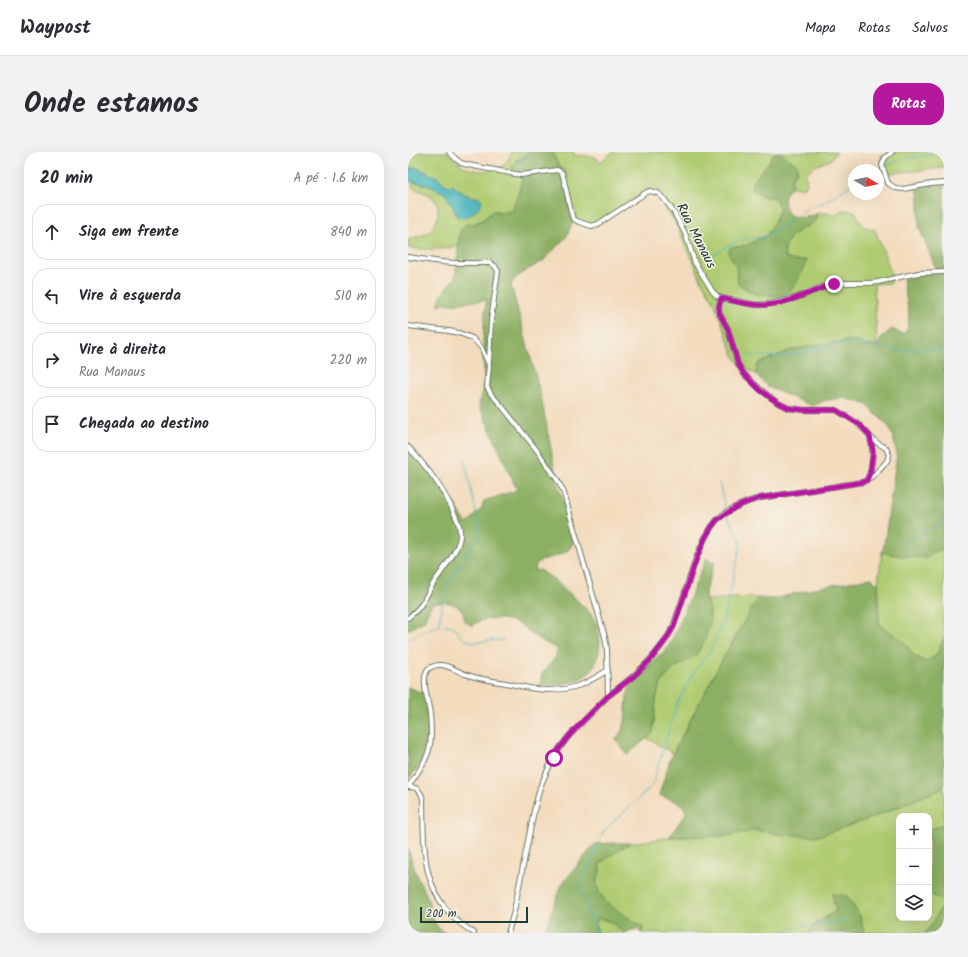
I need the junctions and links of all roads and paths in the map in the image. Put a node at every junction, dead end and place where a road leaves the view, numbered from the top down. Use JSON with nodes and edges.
{"nodes":[{"id":1,"x":449,"y":152,"type":"edge"},
{"id":2,"x":892,"y":152,"type":"edge"},
{"id":3,"x":944,"y":183,"type":"edge"},
{"id":4,"x":408,"y":258,"type":"edge"},
{"id":5,"x":944,"y":272,"type":"edge"},
{"id":6,"x":721,"y":298,"type":"junction"},
{"id":7,"x":408,"y":326,"type":"edge"},
{"id":8,"x":489,"y":364,"type":"junction"},
{"id":9,"x":870,"y":436,"type":"junction"},
{"id":10,"x":408,"y":447,"type":"edge"},
{"id":11,"x":867,"y":480,"type":"junction"},
{"id":12,"x":408,"y":618,"type":"edge"},
{"id":13,"x":608,"y":670,"type":"junction"},
{"id":14,"x":608,"y":696,"type":"junction"},
{"id":15,"x":408,"y":787,"type":"edge"},
{"id":16,"x":474,"y":933,"type":"edge"},
{"id":17,"x":508,"y":933,"type":"edge"}],
"edges":[{"from":1,"to":6,"type":"street","name":"Rua Manaus"},
{"from":2,"to":3,"type":"street"},
{"from":4,"to":8,"type":"street"},
{"from":5,"to":6,"type":"street"},
{"from":6,"to":9,"type":"street"},
{"from":7,"to":8,"type":"street"},
{"from":8,"to":13,"type":"street"},
{"from":9,"to":11,"type":"street"},
{"from":9,"to":11,"type":"street"},
{"from":10,"to":12,"type":"street"},
{"from":11,"to":14,"type":"street"},
{"from":13,"to":14,"type":"street"},
{"from":13,"to":15,"type":"street"},
{"from":14,"to":17,"type":"street"},
{"from":15,"to":16,"type":"street"}]}
